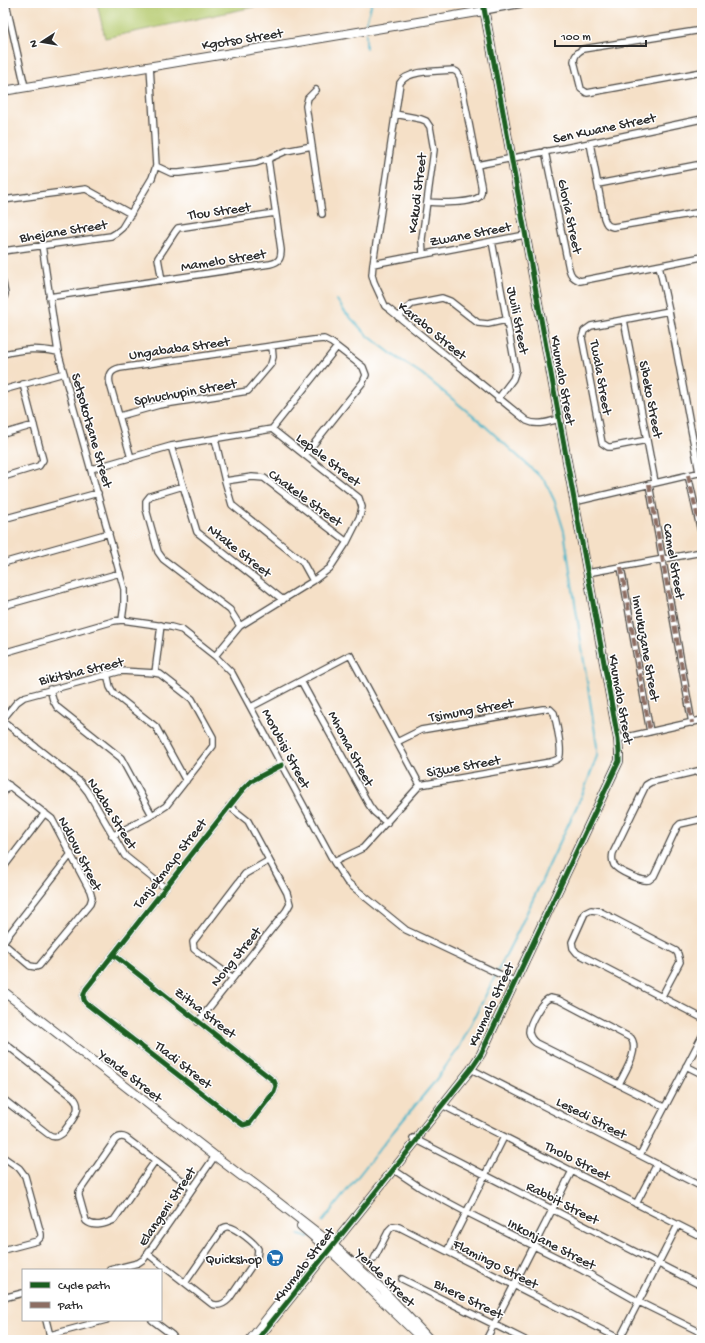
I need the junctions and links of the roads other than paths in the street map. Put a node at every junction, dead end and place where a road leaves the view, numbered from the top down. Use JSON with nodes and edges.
{"nodes":[{"id":1,"x":6,"y":3,"type":"edge"},
{"id":2,"x":527,"y":3,"type":"edge"},
{"id":3,"x":484,"y":7,"type":"edge"},
{"id":4,"x":702,"y":30,"type":"edge"},
{"id":5,"x":150,"y":66,"type":"junction"},
{"id":6,"x":702,"y":72,"type":"edge"},
{"id":7,"x":26,"y":87,"type":"junction"},
{"id":8,"x":3,"y":90,"type":"edge"},
{"id":9,"x":316,"y":90,"type":"dead end"},
{"id":10,"x":395,"y":114,"type":"junction"},
{"id":11,"x":702,"y":119,"type":"edge"},
{"id":12,"x":590,"y":143,"type":"junction"},
{"id":13,"x":312,"y":146,"type":"junction"},
{"id":14,"x":545,"y":151,"type":"junction"},
{"id":15,"x":511,"y":158,"type":"junction"},
{"id":16,"x":268,"y":160,"type":"junction"},
{"id":17,"x":702,"y":164,"type":"edge"},
{"id":18,"x":477,"y":165,"type":"junction"},
{"id":19,"x":156,"y":166,"type":"junction"},
{"id":20,"x":598,"y":184,"type":"junction"},
{"id":21,"x":3,"y":200,"type":"edge"},
{"id":22,"x":427,"y":202,"type":"junction"},
{"id":23,"x":702,"y":212,"type":"edge"},
{"id":24,"x":275,"y":213,"type":"junction"},
{"id":25,"x":131,"y":214,"type":"junction"},
{"id":26,"x":322,"y":214,"type":"dead end"},
{"id":27,"x":525,"y":235,"type":"junction"},
{"id":28,"x":492,"y":241,"type":"junction"},
{"id":29,"x":42,"y":245,"type":"junction"},
{"id":30,"x":3,"y":251,"type":"edge"},
{"id":31,"x":423,"y":254,"type":"junction"},
{"id":32,"x":702,"y":257,"type":"edge"},
{"id":33,"x":373,"y":264,"type":"junction"},
{"id":34,"x":659,"y":266,"type":"junction"},
{"id":35,"x":162,"y":281,"type":"junction"},
{"id":36,"x":3,"y":282,"type":"edge"},
{"id":37,"x":49,"y":297,"type":"junction"},
{"id":38,"x":3,"y":301,"type":"edge"},
{"id":39,"x":669,"y":311,"type":"junction"},
{"id":40,"x":398,"y":317,"type":"junction"},
{"id":41,"x":506,"y":320,"type":"junction"},
{"id":42,"x":624,"y":320,"type":"junction"},
{"id":43,"x":272,"y":346,"type":"junction"},
{"id":44,"x":337,"y":347,"type":"junction"},
{"id":45,"x":58,"y":352,"type":"junction"},
{"id":46,"x":3,"y":354,"type":"edge"},
{"id":47,"x":64,"y":373,"type":"junction"},
{"id":48,"x":23,"y":384,"type":"junction"},
{"id":49,"x":3,"y":390,"type":"edge"},
{"id":50,"x":498,"y":398,"type":"junction"},
{"id":51,"x":120,"y":416,"type":"junction"},
{"id":52,"x":559,"y":419,"type":"junction"},
{"id":53,"x":34,"y":425,"type":"junction"},
{"id":54,"x":272,"y":429,"type":"junction"},
{"id":55,"x":3,"y":434,"type":"edge"},
{"id":56,"x":215,"y":439,"type":"junction"},
{"id":57,"x":647,"y":440,"type":"junction"},
{"id":58,"x":171,"y":446,"type":"junction"},
{"id":59,"x":305,"y":456,"type":"junction"},
{"id":60,"x":131,"y":458,"type":"junction"},
{"id":61,"x":91,"y":469,"type":"junction"},
{"id":62,"x":701,"y":472,"type":"edge"},
{"id":63,"x":688,"y":475,"type":"junction"},
{"id":64,"x":3,"y":476,"type":"edge"},
{"id":65,"x":225,"y":481,"type":"junction"},
{"id":66,"x":655,"y":482,"type":"junction"},
{"id":67,"x":649,"y":484,"type":"junction"},
{"id":68,"x":183,"y":486,"type":"junction"},
{"id":69,"x":98,"y":493,"type":"junction"},
{"id":70,"x":574,"y":502,"type":"junction"},
{"id":71,"x":3,"y":520,"type":"edge"},
{"id":72,"x":109,"y":533,"type":"junction"},
{"id":73,"x":702,"y":536,"type":"edge"},
{"id":74,"x":347,"y":542,"type":"junction"},
{"id":75,"x":702,"y":552,"type":"edge"},
{"id":76,"x":663,"y":559,"type":"junction"},
{"id":77,"x":3,"y":563,"type":"edge"},
{"id":78,"x":621,"y":567,"type":"junction"},
{"id":79,"x":120,"y":573,"type":"junction"},
{"id":80,"x":587,"y":573,"type":"junction"},
{"id":81,"x":313,"y":581,"type":"junction"},
{"id":82,"x":283,"y":600,"type":"junction"},
{"id":83,"x":3,"y":606,"type":"edge"},
{"id":84,"x":122,"y":620,"type":"junction"},
{"id":85,"x":161,"y":625,"type":"junction"},
{"id":86,"x":240,"y":626,"type":"junction"},
{"id":87,"x":3,"y":653,"type":"edge"},
{"id":88,"x":216,"y":656,"type":"junction"},
{"id":89,"x":155,"y":673,"type":"junction"},
{"id":90,"x":107,"y":674,"type":"junction"},
{"id":91,"x":301,"y":680,"type":"junction"},
{"id":92,"x":50,"y":689,"type":"junction"},
{"id":93,"x":251,"y":707,"type":"junction"},
{"id":94,"x":552,"y":710,"type":"joint"},
{"id":95,"x":3,"y":720,"type":"edge"},
{"id":96,"x":702,"y":720,"type":"edge"},
{"id":97,"x":692,"y":722,"type":"junction"},
{"id":98,"x":650,"y":732,"type":"junction"},
{"id":99,"x":618,"y":739,"type":"junction"},
{"id":100,"x":397,"y":742,"type":"junction"},
{"id":101,"x":282,"y":765,"type":"junction"},
{"id":102,"x":702,"y":770,"type":"edge"},
{"id":103,"x":3,"y":781,"type":"edge"},
{"id":104,"x":186,"y":781,"type":"junction"},
{"id":105,"x":9,"y":785,"type":"junction"},
{"id":106,"x":420,"y":785,"type":"junction"},
{"id":107,"x":3,"y":793,"type":"edge"},
{"id":108,"x":229,"y":806,"type":"junction"},
{"id":109,"x":45,"y":813,"type":"junction"},
{"id":110,"x":152,"y":815,"type":"junction"},
{"id":111,"x":702,"y":819,"type":"edge"},
{"id":112,"x":387,"y":823,"type":"junction"},
{"id":113,"x":112,"y":836,"type":"junction"},
{"id":114,"x":71,"y":854,"type":"junction"},
{"id":115,"x":268,"y":861,"type":"junction"},
{"id":116,"x":334,"y":862,"type":"junction"},
{"id":117,"x":3,"y":868,"type":"edge"},
{"id":118,"x":165,"y":888,"type":"junction"},
{"id":119,"x":3,"y":942,"type":"edge"},
{"id":120,"x":114,"y":955,"type":"junction"},
{"id":121,"x":233,"y":978,"type":"junction"},
{"id":122,"x":514,"y":981,"type":"junction"},
{"id":123,"x":86,"y":989,"type":"joint"},
{"id":124,"x":3,"y":991,"type":"edge"},
{"id":125,"x":662,"y":996,"type":"junction"},
{"id":126,"x":702,"y":1018,"type":"edge"},
{"id":127,"x":198,"y":1022,"type":"junction"},
{"id":128,"x":702,"y":1036,"type":"edge"},
{"id":129,"x":3,"y":1042,"type":"edge"},
{"id":130,"x":686,"y":1066,"type":"junction"},
{"id":131,"x":471,"y":1069,"type":"junction"},
{"id":132,"x":702,"y":1074,"type":"edge"},
{"id":133,"x":619,"y":1084,"type":"junction"},
{"id":134,"x":274,"y":1092,"type":"joint"},
{"id":135,"x":3,"y":1099,"type":"edge"},
{"id":136,"x":442,"y":1105,"type":"junction"},
{"id":137,"x":664,"y":1107,"type":"junction"},
{"id":138,"x":417,"y":1137,"type":"junction"},
{"id":139,"x":504,"y":1137,"type":"junction"},
{"id":140,"x":640,"y":1155,"type":"junction"},
{"id":141,"x":215,"y":1156,"type":"junction"},
{"id":142,"x":3,"y":1157,"type":"edge"},
{"id":143,"x":155,"y":1160,"type":"junction"},
{"id":144,"x":657,"y":1164,"type":"junction"},
{"id":145,"x":394,"y":1170,"type":"junction"},
{"id":146,"x":572,"y":1171,"type":"junction"},
{"id":147,"x":485,"y":1175,"type":"junction"},
{"id":148,"x":702,"y":1187,"type":"edge"},
{"id":149,"x":192,"y":1188,"type":"junction"},
{"id":150,"x":636,"y":1204,"type":"junction"},
{"id":151,"x":552,"y":1210,"type":"junction"},
{"id":152,"x":466,"y":1212,"type":"junction"},
{"id":153,"x":678,"y":1225,"type":"junction"},
{"id":154,"x":344,"y":1230,"type":"junction"},
{"id":155,"x":702,"y":1237,"type":"edge"},
{"id":156,"x":329,"y":1245,"type":"junction"},
{"id":157,"x":533,"y":1247,"type":"junction"},
{"id":158,"x":3,"y":1250,"type":"edge"},
{"id":159,"x":447,"y":1251,"type":"junction"},
{"id":160,"x":148,"y":1254,"type":"junction"},
{"id":161,"x":343,"y":1254,"type":"junction"},
{"id":162,"x":374,"y":1259,"type":"dead end"},
{"id":163,"x":658,"y":1264,"type":"junction"},
{"id":164,"x":114,"y":1269,"type":"edge"},
{"id":165,"x":402,"y":1279,"type":"dead end"},
{"id":166,"x":185,"y":1283,"type":"junction"},
{"id":167,"x":300,"y":1286,"type":"junction"},
{"id":168,"x":514,"y":1286,"type":"junction"},
{"id":169,"x":702,"y":1286,"type":"edge"},
{"id":170,"x":290,"y":1290,"type":"junction"},
{"id":171,"x":22,"y":1293,"type":"edge"},
{"id":172,"x":3,"y":1298,"type":"edge"},
{"id":173,"x":639,"y":1302,"type":"junction"},
{"id":174,"x":46,"y":1321,"type":"edge"},
{"id":175,"x":103,"y":1321,"type":"edge"},
{"id":176,"x":153,"y":1321,"type":"edge"},
{"id":177,"x":494,"y":1324,"type":"junction"},
{"id":178,"x":702,"y":1333,"type":"edge"},
{"id":179,"x":51,"y":1337,"type":"edge"},
{"id":180,"x":176,"y":1340,"type":"edge"},
{"id":181,"x":250,"y":1340,"type":"edge"},
{"id":182,"x":257,"y":1340,"type":"edge"},
{"id":183,"x":423,"y":1340,"type":"edge"},
{"id":184,"x":430,"y":1340,"type":"edge"},
{"id":185,"x":486,"y":1340,"type":"edge"},
{"id":186,"x":525,"y":1340,"type":"edge"},
{"id":187,"x":620,"y":1340,"type":"edge"}],
"edges":[{"from":1,"to":7,"type":"street"},
{"from":2,"to":3,"type":"street"},
{"from":3,"to":5,"type":"street","name":"Kgotso Street"},
{"from":3,"to":15,"type":"street","name":"Khumalo Street"},
{"from":4,"to":6,"type":"street"},
{"from":5,"to":7,"type":"street","name":"Kgotso Street"},
{"from":5,"to":19,"type":"street","name":"Bhejane Street"},
{"from":7,"to":8,"type":"street","name":"Kgotso Street"},
{"from":9,"to":13,"type":"street"},
{"from":10,"to":18,"type":"street","name":"Karabo Street"},
{"from":10,"to":22,"type":"street","name":"Kakudi Street"},
{"from":10,"to":33,"type":"street","name":"Karabo Street"},
{"from":11,"to":12,"type":"street","name":"Sen Kwane Street"},
{"from":12,"to":14,"type":"street","name":"Sen Kwane Street"},
{"from":12,"to":20,"type":"street"},
{"from":13,"to":16,"type":"street"},
{"from":13,"to":26,"type":"street"},
{"from":14,"to":15,"type":"street","name":"Sen Kwane Street"},
{"from":14,"to":34,"type":"street","name":"Gloria Street"},
{"from":15,"to":18,"type":"street","name":"Sen Kwane Street"},
{"from":15,"to":27,"type":"street","name":"Khumalo Street"},
{"from":16,"to":19,"type":"street"},
{"from":16,"to":24,"type":"street","name":"Mamelo Street"},
{"from":17,"to":20,"type":"street"},
{"from":18,"to":22,"type":"street"},
{"from":19,"to":25,"type":"street","name":"Bhejane Street"},
{"from":20,"to":23,"type":"street"},
{"from":21,"to":25,"type":"street"},
{"from":22,"to":31,"type":"street","name":"Kakudi Street"},
{"from":24,"to":35,"type":"street","name":"Tlou Street"},
{"from":24,"to":35,"type":"street","name":"Mamelo Street"},
{"from":25,"to":29,"type":"street","name":"Bhejane Street"},
{"from":27,"to":28,"type":"street","name":"Zwane Street"},
{"from":27,"to":52,"type":"street","name":"Khumalo Street"},
{"from":28,"to":31,"type":"street","name":"Zwane Street"},
{"from":28,"to":41,"type":"street","name":"Jwili Street"},
{"from":29,"to":30,"type":"street","name":"Bhejane Street"},
{"from":29,"to":37,"type":"street","name":"Setsokotsane Street"},
{"from":31,"to":33,"type":"street","name":"Zwane Street"},
{"from":32,"to":34,"type":"street"},
{"from":33,"to":40,"type":"street","name":"Karabo Street"},
{"from":34,"to":39,"type":"street"},
{"from":35,"to":37,"type":"street","name":"Mamelo Street"},
{"from":36,"to":38,"type":"street"},
{"from":37,"to":45,"type":"street","name":"Setsokotsane Street"},
{"from":39,"to":42,"type":"street","name":"Twala Street"},
{"from":39,"to":62,"type":"street"},
{"from":40,"to":41,"type":"street"},
{"from":40,"to":50,"type":"street","name":"Karabo Street"},
{"from":41,"to":50,"type":"street","name":"Jwili Street"},
{"from":42,"to":57,"type":"street","name":"Sibeko Street"},
{"from":42,"to":57,"type":"street","name":"Twala Street"},
{"from":43,"to":44,"type":"street","name":"Ungababa Street"},
{"from":43,"to":51,"type":"street","name":"Sphuchupin Street"},
{"from":43,"to":51,"type":"street","name":"Ungababa Street"},
{"from":44,"to":54,"type":"street"},
{"from":44,"to":59,"type":"street","name":"Ungababa Street"},
{"from":45,"to":46,"type":"street"},
{"from":45,"to":47,"type":"street","name":"Setsokotsane Street"},
{"from":47,"to":48,"type":"street"},
{"from":47,"to":61,"type":"street","name":"Setsokotsane Street"},
{"from":48,"to":49,"type":"street"},
{"from":48,"to":53,"type":"street"},
{"from":50,"to":52,"type":"street","name":"Karabo Street"},
{"from":51,"to":60,"type":"street","name":"Ungababa Street"},
{"from":52,"to":70,"type":"street","name":"Khumalo Street"},
{"from":53,"to":55,"type":"street"},
{"from":53,"to":64,"type":"street"},
{"from":54,"to":56,"type":"street"},
{"from":54,"to":59,"type":"street","name":"Lepele Street"},
{"from":56,"to":58,"type":"street"},
{"from":56,"to":65,"type":"street"},
{"from":57,"to":66,"type":"street","name":"Sibeko Street"},
{"from":58,"to":60,"type":"street"},
{"from":58,"to":68,"type":"street","name":"Ntake Street"},
{"from":59,"to":74,"type":"street","name":"Lepele Street"},
{"from":60,"to":61,"type":"street"},
{"from":61,"to":69,"type":"street","name":"Setsokotsane Street"},
{"from":62,"to":63,"type":"street"},
{"from":63,"to":66,"type":"street"},
{"from":63,"to":73,"type":"street"},
{"from":65,"to":74,"type":"street","name":"Chakele Street"},
{"from":65,"to":81,"type":"street"},
{"from":66,"to":67,"type":"street"},
{"from":67,"to":70,"type":"street"},
{"from":67,"to":76,"type":"street","name":"Camel Street"},
{"from":68,"to":82,"type":"street","name":"Ntake Street"},
{"from":68,"to":86,"type":"street"},
{"from":69,"to":71,"type":"street"},
{"from":69,"to":72,"type":"street","name":"Setsokotsane Street"},
{"from":70,"to":80,"type":"street","name":"Khumalo Street"},
{"from":72,"to":77,"type":"street"},
{"from":72,"to":79,"type":"street","name":"Setsokotsane Street"},
{"from":74,"to":81,"type":"street","name":"Lepele Street"},
{"from":75,"to":76,"type":"street"},
{"from":76,"to":78,"type":"street"},
{"from":76,"to":97,"type":"street","name":"Camel Street"},
{"from":78,"to":80,"type":"street"},
{"from":78,"to":98,"type":"street","name":"Imvukuzane Street"},
{"from":79,"to":83,"type":"street"},
{"from":79,"to":84,"type":"street","name":"Setsokotsane Street"},
{"from":80,"to":99,"type":"street","name":"Khumalo Street"},
{"from":81,"to":82,"type":"street","name":"Lepele Street"},
{"from":82,"to":86,"type":"street","name":"Lepele Street"},
{"from":84,"to":85,"type":"street","name":"Morubisi Street"},
{"from":84,"to":87,"type":"street","name":"Morubisi Street"},
{"from":85,"to":88,"type":"street","name":"Morubisi Street"},
{"from":85,"to":89,"type":"street"},
{"from":86,"to":88,"type":"street","name":"Lepele Street"},
{"from":88,"to":93,"type":"street","name":"Morubisi Street"},
{"from":89,"to":90,"type":"street","name":"Bikitsha Street"},
{"from":89,"to":104,"type":"street","name":"Bikitsha Street"},
{"from":90,"to":92,"type":"street","name":"Bikitsha Street"},
{"from":90,"to":104,"type":"street"},
{"from":91,"to":93,"type":"street"},
{"from":91,"to":100,"type":"street","name":"Sizwe Street"},
{"from":91,"to":112,"type":"street","name":"Mhoma Street"},
{"from":92,"to":95,"type":"street","name":"Bikitsha Street"},
{"from":92,"to":110,"type":"street"},
{"from":93,"to":101,"type":"street","name":"Morubisi Street"},
{"from":94,"to":100,"type":"street","name":"Tsimung Street"},
{"from":94,"to":106,"type":"street","name":"Sizwe Street"},
{"from":95,"to":113,"type":"street","name":"Ndaba Street"},
{"from":96,"to":97,"type":"street"},
{"from":97,"to":98,"type":"street"},
{"from":98,"to":99,"type":"street"},
{"from":99,"to":122,"type":"street","name":"Khumalo Street"},
{"from":100,"to":106,"type":"street","name":"Sizwe Street"},
{"from":101,"to":108,"type":"street","name":"Tanjekmayo Street"},
{"from":101,"to":116,"type":"street","name":"Morubisi Street"},
{"from":102,"to":111,"type":"street"},
{"from":103,"to":105,"type":"street","name":"Ndlovu Street"},
{"from":104,"to":110,"type":"street","name":"Bikitsha Street"},
{"from":105,"to":107,"type":"street"},
{"from":105,"to":109,"type":"street","name":"Ndlovu Street"},
{"from":106,"to":112,"type":"street"},
{"from":108,"to":115,"type":"street"},
{"from":108,"to":118,"type":"street","name":"Tanjekmayo Street"},
{"from":109,"to":114,"type":"street","name":"Ndlovu Street"},
{"from":109,"to":117,"type":"street"},
{"from":110,"to":113,"type":"street","name":"Bikitsha Street"},
{"from":112,"to":116,"type":"street"},
{"from":113,"to":118,"type":"street","name":"Ndaba Street"},
{"from":114,"to":119,"type":"street"},
{"from":114,"to":119,"type":"street","name":"Ndlovu Street"},
{"from":115,"to":121,"type":"street","name":"Nong Street"},
{"from":115,"to":121,"type":"street"},
{"from":116,"to":122,"type":"street","name":"Morubisi Street"},
{"from":118,"to":120,"type":"street","name":"Tanjekmayo Street"},
{"from":120,"to":123,"type":"street","name":"Tanjekmayo Street"},
{"from":120,"to":127,"type":"street","name":"Zitha Street"},
{"from":121,"to":127,"type":"street","name":"Nong Street"},
{"from":122,"to":131,"type":"street","name":"Khumalo Street"},
{"from":123,"to":134,"type":"street","name":"Tladi Street"},
{"from":124,"to":141,"type":"street","name":"Yende Street"},
{"from":125,"to":125,"type":"street"},
{"from":125,"to":126,"type":"street"},
{"from":127,"to":134,"type":"street","name":"Zitha Street"},
{"from":128,"to":130,"type":"street"},
{"from":129,"to":135,"type":"street"},
{"from":130,"to":132,"type":"street"},
{"from":130,"to":137,"type":"street"},
{"from":131,"to":136,"type":"street","name":"Khumalo Street"},
{"from":131,"to":140,"type":"street","name":"Lesedi Street"},
{"from":133,"to":133,"type":"street"},
{"from":133,"to":137,"type":"street"},
{"from":136,"to":138,"type":"street","name":"Khumalo Street"},
{"from":136,"to":139,"type":"street","name":"Tholo Street"},
{"from":137,"to":140,"type":"street"},
{"from":138,"to":145,"type":"street","name":"Khumalo Street"},
{"from":138,"to":147,"type":"street","name":"Rabbit Street"},
{"from":138,"to":156,"type":"street","name":"Khumalo Street"},
{"from":139,"to":146,"type":"street","name":"Tholo Street"},
{"from":139,"to":147,"type":"street"},
{"from":140,"to":144,"type":"street","name":"Lesedi Street"},
{"from":141,"to":149,"type":"street","name":"Elangeni Street"},
{"from":141,"to":156,"type":"street","name":"Yende Street"},
{"from":142,"to":158,"type":"street"},
{"from":143,"to":143,"type":"street"},
{"from":143,"to":149,"type":"street"},
{"from":144,"to":148,"type":"street","name":"Lesedi Street"},
{"from":144,"to":150,"type":"street"},
{"from":145,"to":152,"type":"street","name":"Inkonjane Street"},
{"from":145,"to":154,"type":"street","name":"Khumalo Street"},
{"from":146,"to":150,"type":"street","name":"Tholo Street"},
{"from":146,"to":151,"type":"street"},
{"from":147,"to":151,"type":"street","name":"Rabbit Street"},
{"from":147,"to":152,"type":"street"},
{"from":149,"to":160,"type":"street","name":"Elangeni Street"},
{"from":150,"to":153,"type":"street","name":"Tholo Street"},
{"from":151,"to":157,"type":"street"},
{"from":151,"to":163,"type":"street","name":"Rabbit Street"},
{"from":152,"to":157,"type":"street","name":"Inkonjane Street"},
{"from":152,"to":159,"type":"street"},
{"from":153,"to":155,"type":"street","name":"Tholo Street"},
{"from":153,"to":163,"type":"street"},
{"from":154,"to":156,"type":"street","name":"Khumalo Street"},
{"from":154,"to":161,"type":"street"},
{"from":156,"to":161,"type":"street","name":"Yende Street"},
{"from":156,"to":167,"type":"street","name":"Khumalo Street"},
{"from":156,"to":170,"type":"street","name":"Khumalo Street"},
{"from":156,"to":183,"type":"street","name":"Yende Street"},
{"from":157,"to":168,"type":"street"},
{"from":157,"to":173,"type":"street","name":"Inkonjane Street"},
{"from":159,"to":162,"type":"street","name":"Flamingo Street"},
{"from":159,"to":168,"type":"street","name":"Flamingo Street"},
{"from":160,"to":164,"type":"street","name":"Elangeni Street"},
{"from":160,"to":166,"type":"street"},
{"from":161,"to":184,"type":"street","name":"Yende Street"},
{"from":163,"to":169,"type":"street","name":"Rabbit Street"},
{"from":163,"to":173,"type":"street"},
{"from":165,"to":177,"type":"street","name":"Bhere Street"},
{"from":166,"to":166,"type":"street"},
{"from":167,"to":170,"type":"street"},
{"from":167,"to":182,"type":"street","name":"Khumalo Street"},
{"from":168,"to":177,"type":"street"},
{"from":168,"to":187,"type":"street","name":"Flamingo Street"},
{"from":170,"to":181,"type":"street","name":"Khumalo Street"},
{"from":171,"to":172,"type":"street"},
{"from":173,"to":178,"type":"street","name":"Inkonjane Street"},
{"from":173,"to":187,"type":"street"},
{"from":174,"to":179,"type":"street"},
{"from":175,"to":179,"type":"street"},
{"from":176,"to":180,"type":"street"},
{"from":177,"to":185,"type":"street"},
{"from":177,"to":186,"type":"street","name":"Bhere Street"}]}
